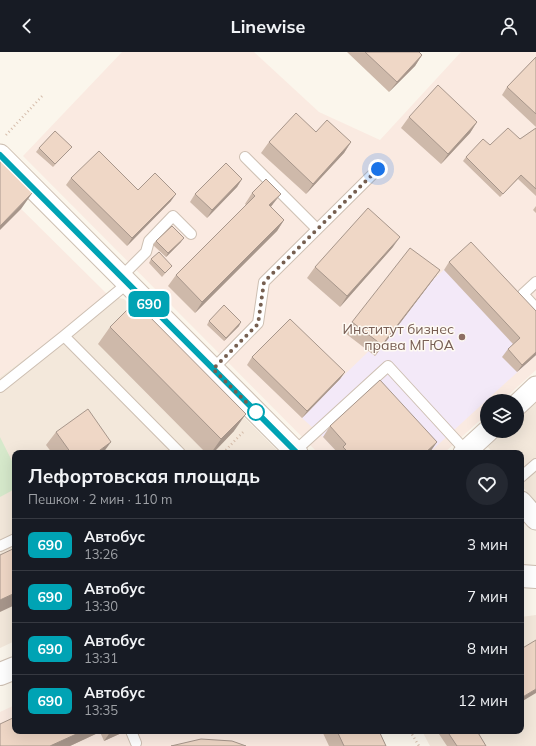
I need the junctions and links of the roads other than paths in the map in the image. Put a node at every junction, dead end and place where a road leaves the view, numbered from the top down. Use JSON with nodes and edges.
{"nodes":[{"id":1,"x":3,"y":145,"type":"edge"},
{"id":2,"x":245,"y":157,"type":"dead end"},
{"id":3,"x":378,"y":169,"type":"dead end"},
{"id":4,"x":317,"y":229,"type":"junction"},
{"id":5,"x":191,"y":234,"type":"dead end"},
{"id":6,"x":125,"y":280,"type":"junction"},
{"id":7,"x":536,"y":282,"type":"edge"},
{"id":8,"x":536,"y":308,"type":"edge"},
{"id":9,"x":64,"y":336,"type":"junction"},
{"id":10,"x":213,"y":369,"type":"junction"},
{"id":11,"x":0,"y":387,"type":"edge"},
{"id":12,"x":536,"y":387,"type":"edge"},
{"id":13,"x":524,"y":398,"type":"edge"},
{"id":14,"x":482,"y":438,"type":"edge"},
{"id":15,"x":177,"y":450,"type":"edge"},
{"id":16,"x":294,"y":450,"type":"edge"},
{"id":17,"x":298,"y":450,"type":"edge"},
{"id":18,"x":470,"y":450,"type":"edge"},
{"id":19,"x":472,"y":450,"type":"edge"},
{"id":20,"x":536,"y":464,"type":"edge"},
{"id":21,"x":524,"y":474,"type":"edge"},
{"id":22,"x":524,"y":505,"type":"edge"},
{"id":23,"x":536,"y":519,"type":"edge"},
{"id":24,"x":12,"y":540,"type":"edge"},
{"id":25,"x":0,"y":546,"type":"edge"},
{"id":26,"x":524,"y":576,"type":"edge"},
{"id":27,"x":536,"y":577,"type":"edge"},
{"id":28,"x":12,"y":669,"type":"edge"},
{"id":29,"x":0,"y":674,"type":"edge"},
{"id":30,"x":132,"y":734,"type":"edge"},
{"id":31,"x":136,"y":743,"type":"dead end"}],
"edges":[{"from":1,"to":6,"type":"street"},
{"from":2,"to":4,"type":"lane"},
{"from":3,"to":4,"type":"lane"},
{"from":4,"to":10,"type":"lane"},
{"from":5,"to":6,"type":"lane"},
{"from":6,"to":9,"type":"lane"},
{"from":6,"to":10,"type":"street"},
{"from":7,"to":8,"type":"lane"},
{"from":9,"to":11,"type":"lane"},
{"from":9,"to":15,"type":"lane"},
{"from":10,"to":16,"type":"street"},
{"from":12,"to":13,"type":"street"},
{"from":14,"to":19,"type":"street"},
{"from":17,"to":18,"type":"lane"},
{"from":20,"to":21,"type":"lane"},
{"from":22,"to":23,"type":"street"},
{"from":24,"to":25,"type":"lane"},
{"from":26,"to":27,"type":"street"},
{"from":28,"to":29,"type":"street"},
{"from":30,"to":31,"type":"lane"}]}
